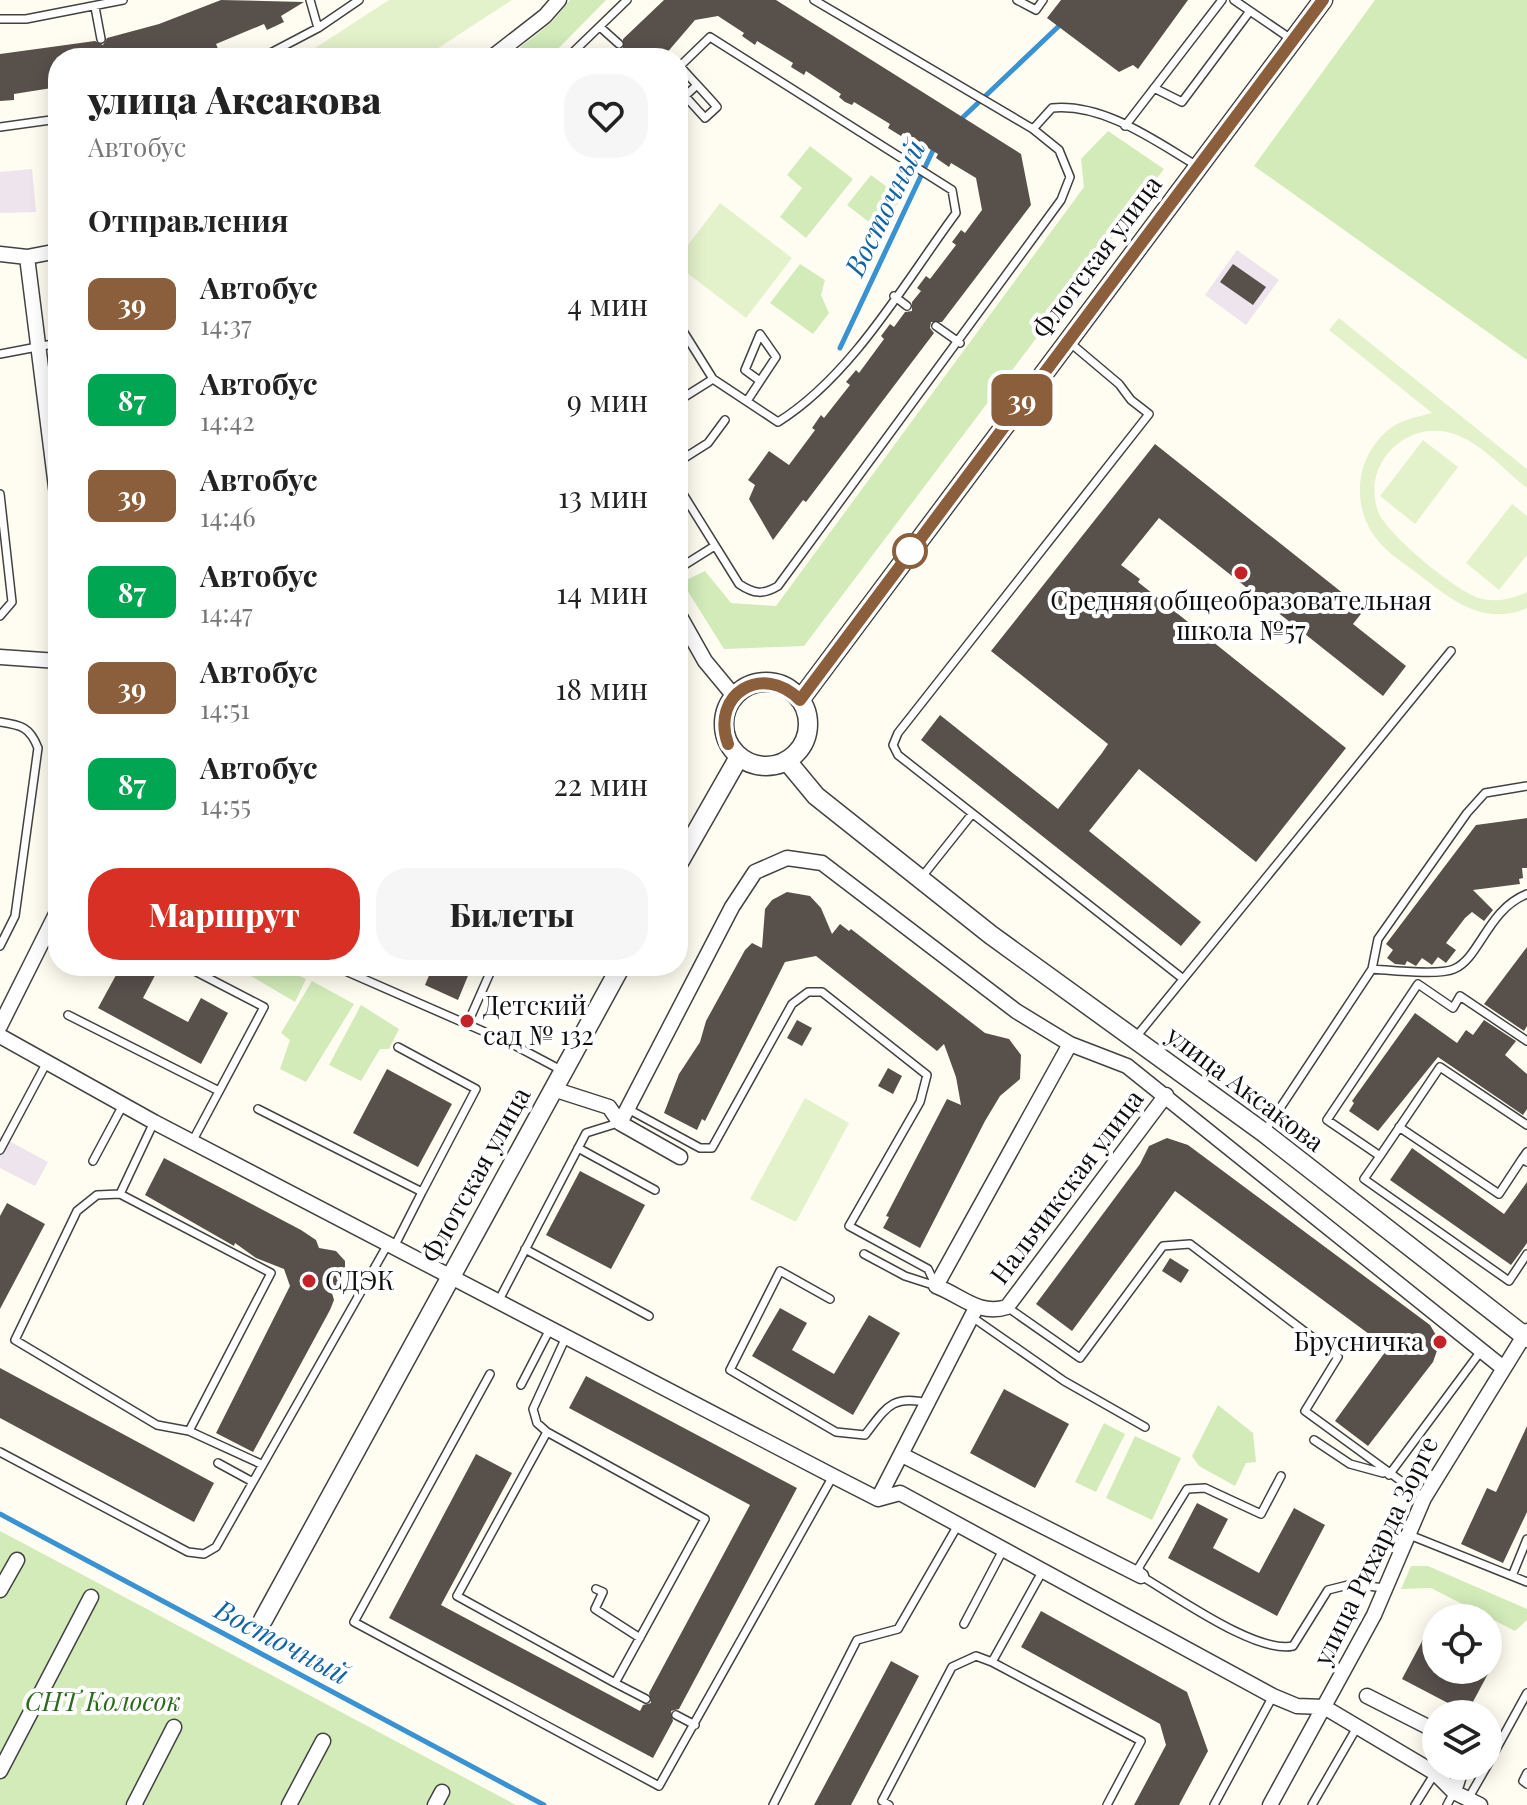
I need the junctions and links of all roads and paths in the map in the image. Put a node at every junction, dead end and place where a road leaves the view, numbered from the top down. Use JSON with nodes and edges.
{"nodes":[{"id":1,"x":123,"y":0,"type":"edge"},
{"id":2,"x":310,"y":0,"type":"edge"},
{"id":3,"x":359,"y":0,"type":"edge"},
{"id":4,"x":559,"y":0,"type":"edge"},
{"id":5,"x":627,"y":0,"type":"edge"},
{"id":6,"x":814,"y":0,"type":"edge"},
{"id":7,"x":1017,"y":0,"type":"edge"},
{"id":8,"x":1043,"y":0,"type":"edge"},
{"id":9,"x":1222,"y":0,"type":"edge"},
{"id":10,"x":1234,"y":0,"type":"edge"},
{"id":11,"x":1323,"y":0,"type":"edge"},
{"id":12,"x":95,"y":7,"type":"junction"},
{"id":13,"x":1250,"y":11,"type":"junction"},
{"id":14,"x":0,"y":19,"type":"edge"},
{"id":15,"x":600,"y":27,"type":"junction"},
{"id":16,"x":318,"y":28,"type":"junction"},
{"id":17,"x":101,"y":39,"type":"dead end"},
{"id":18,"x":1293,"y":41,"type":"junction"},
{"id":19,"x":619,"y":44,"type":"dead end"},
{"id":20,"x":280,"y":48,"type":"edge"},
{"id":21,"x":504,"y":48,"type":"edge"},
{"id":22,"x":578,"y":48,"type":"edge"},
{"id":23,"x":688,"y":58,"type":"edge"},
{"id":24,"x":688,"y":76,"type":"edge"},
{"id":25,"x":697,"y":85,"type":"junction"},
{"id":26,"x":1154,"y":88,"type":"junction"},
{"id":27,"x":688,"y":93,"type":"edge"},
{"id":28,"x":688,"y":99,"type":"edge"},
{"id":29,"x":48,"y":120,"type":"edge"},
{"id":30,"x":1125,"y":126,"type":"junction"},
{"id":31,"x":0,"y":127,"type":"edge"},
{"id":32,"x":1033,"y":129,"type":"junction"},
{"id":33,"x":1199,"y":167,"type":"junction"},
{"id":34,"x":48,"y":253,"type":"edge"},
{"id":35,"x":0,"y":254,"type":"edge"},
{"id":36,"x":27,"y":257,"type":"junction"},
{"id":37,"x":894,"y":296,"type":"junction"},
{"id":38,"x":907,"y":306,"type":"dead end"},
{"id":39,"x":936,"y":326,"type":"dead end"},
{"id":40,"x":688,"y":339,"type":"edge"},
{"id":41,"x":1066,"y":340,"type":"junction"},
{"id":42,"x":960,"y":343,"type":"junction"},
{"id":43,"x":48,"y":344,"type":"edge"},
{"id":44,"x":40,"y":345,"type":"junction"},
{"id":45,"x":0,"y":354,"type":"edge"},
{"id":46,"x":713,"y":379,"type":"junction"},
{"id":47,"x":760,"y":381,"type":"junction"},
{"id":48,"x":688,"y":395,"type":"edge"},
{"id":49,"x":747,"y":401,"type":"junction"},
{"id":50,"x":48,"y":415,"type":"edge"},
{"id":51,"x":725,"y":420,"type":"dead end"},
{"id":52,"x":688,"y":456,"type":"edge"},
{"id":53,"x":0,"y":494,"type":"edge"},
{"id":54,"x":688,"y":503,"type":"edge"},
{"id":55,"x":713,"y":547,"type":"junction"},
{"id":56,"x":688,"y":563,"type":"edge"},
{"id":57,"x":0,"y":616,"type":"edge"},
{"id":58,"x":688,"y":631,"type":"edge"},
{"id":59,"x":1451,"y":651,"type":"dead end"},
{"id":60,"x":0,"y":657,"type":"edge"},
{"id":61,"x":48,"y":660,"type":"edge"},
{"id":62,"x":734,"y":696,"type":"junction"},
{"id":63,"x":800,"y":700,"type":"junction"},
{"id":64,"x":0,"y":722,"type":"edge"},
{"id":65,"x":739,"y":757,"type":"junction"},
{"id":66,"x":787,"y":761,"type":"junction"},
{"id":67,"x":1527,"y":786,"type":"edge"},
{"id":68,"x":972,"y":814,"type":"junction"},
{"id":69,"x":688,"y":846,"type":"edge"},
{"id":70,"x":921,"y":878,"type":"junction"},
{"id":71,"x":1527,"y":894,"type":"edge"},
{"id":72,"x":48,"y":930,"type":"edge"},
{"id":73,"x":0,"y":946,"type":"edge"},
{"id":74,"x":1372,"y":969,"type":"junction"},
{"id":75,"x":204,"y":976,"type":"edge"},
{"id":76,"x":357,"y":976,"type":"edge"},
{"id":77,"x":489,"y":976,"type":"edge"},
{"id":78,"x":615,"y":976,"type":"edge"},
{"id":79,"x":1182,"y":978,"type":"junction"},
{"id":80,"x":68,"y":1015,"type":"dead end"},
{"id":81,"x":467,"y":1025,"type":"junction"},
{"id":82,"x":0,"y":1026,"type":"edge"},
{"id":83,"x":0,"y":1036,"type":"edge"},
{"id":84,"x":1134,"y":1039,"type":"junction"},
{"id":85,"x":1527,"y":1041,"type":"edge"},
{"id":86,"x":1070,"y":1044,"type":"junction"},
{"id":87,"x":398,"y":1047,"type":"dead end"},
{"id":88,"x":47,"y":1062,"type":"junction"},
{"id":89,"x":563,"y":1071,"type":"junction"},
{"id":90,"x":553,"y":1089,"type":"junction"},
{"id":91,"x":219,"y":1091,"type":"junction"},
{"id":92,"x":1166,"y":1095,"type":"junction"},
{"id":93,"x":123,"y":1105,"type":"junction"},
{"id":94,"x":258,"y":1109,"type":"dead end"},
{"id":95,"x":628,"y":1109,"type":"junction"},
{"id":96,"x":154,"y":1122,"type":"junction"},
{"id":97,"x":620,"y":1123,"type":"junction"},
{"id":98,"x":1527,"y":1125,"type":"edge"},
{"id":99,"x":1399,"y":1127,"type":"junction"},
{"id":100,"x":1263,"y":1132,"type":"junction"},
{"id":101,"x":192,"y":1142,"type":"junction"},
{"id":102,"x":578,"y":1148,"type":"junction"},
{"id":103,"x":0,"y":1150,"type":"edge"},
{"id":104,"x":1380,"y":1156,"type":"junction"},
{"id":105,"x":680,"y":1157,"type":"dead end"},
{"id":106,"x":1525,"y":1158,"type":"edge"},
{"id":107,"x":93,"y":1161,"type":"dead end"},
{"id":108,"x":655,"y":1190,"type":"dead end"},
{"id":109,"x":422,"y":1192,"type":"junction"},
{"id":110,"x":120,"y":1194,"type":"junction"},
{"id":111,"x":391,"y":1246,"type":"junction"},
{"id":112,"x":525,"y":1249,"type":"junction"},
{"id":113,"x":864,"y":1254,"type":"dead end"},
{"id":114,"x":1527,"y":1254,"type":"edge"},
{"id":115,"x":450,"y":1275,"type":"junction"},
{"id":116,"x":936,"y":1286,"type":"junction"},
{"id":117,"x":830,"y":1299,"type":"dead end"},
{"id":118,"x":499,"y":1300,"type":"junction"},
{"id":119,"x":1007,"y":1307,"type":"junction"},
{"id":120,"x":974,"y":1312,"type":"junction"},
{"id":121,"x":649,"y":1316,"type":"dead end"},
{"id":122,"x":551,"y":1327,"type":"junction"},
{"id":123,"x":567,"y":1335,"type":"junction"},
{"id":124,"x":1526,"y":1335,"type":"edge"},
{"id":125,"x":1481,"y":1351,"type":"junction"},
{"id":126,"x":1502,"y":1367,"type":"junction"},
{"id":127,"x":490,"y":1374,"type":"dead end"},
{"id":128,"x":521,"y":1385,"type":"dead end"},
{"id":129,"x":930,"y":1404,"type":"junction"},
{"id":130,"x":1145,"y":1427,"type":"dead end"},
{"id":131,"x":189,"y":1431,"type":"junction"},
{"id":132,"x":547,"y":1432,"type":"junction"},
{"id":133,"x":1314,"y":1440,"type":"dead end"},
{"id":134,"x":0,"y":1452,"type":"edge"},
{"id":135,"x":902,"y":1455,"type":"junction"},
{"id":136,"x":218,"y":1463,"type":"dead end"},
{"id":137,"x":261,"y":1464,"type":"junction"},
{"id":138,"x":1389,"y":1475,"type":"junction"},
{"id":139,"x":833,"y":1476,"type":"junction"},
{"id":140,"x":1281,"y":1476,"type":"dead end"},
{"id":141,"x":251,"y":1481,"type":"junction"},
{"id":142,"x":1424,"y":1498,"type":"junction"},
{"id":143,"x":878,"y":1499,"type":"junction"},
{"id":144,"x":958,"y":1525,"type":"junction"},
{"id":145,"x":1407,"y":1534,"type":"junction"},
{"id":146,"x":1527,"y":1539,"type":"edge"},
{"id":147,"x":1003,"y":1550,"type":"junction"},
{"id":148,"x":17,"y":1560,"type":"dead end"},
{"id":149,"x":1042,"y":1572,"type":"junction"},
{"id":150,"x":1141,"y":1576,"type":"junction"},
{"id":151,"x":1512,"y":1576,"type":"junction"},
{"id":152,"x":1527,"y":1582,"type":"edge"},
{"id":153,"x":1384,"y":1588,"type":"junction"},
{"id":154,"x":596,"y":1589,"type":"dead end"},
{"id":155,"x":0,"y":1590,"type":"edge"},
{"id":156,"x":91,"y":1597,"type":"dead end"},
{"id":157,"x":263,"y":1620,"type":"dead end"},
{"id":158,"x":964,"y":1624,"type":"dead end"},
{"id":159,"x":640,"y":1638,"type":"junction"},
{"id":160,"x":992,"y":1662,"type":"junction"},
{"id":161,"x":615,"y":1683,"type":"junction"},
{"id":162,"x":1527,"y":1693,"type":"edge"},
{"id":163,"x":1273,"y":1696,"type":"junction"},
{"id":164,"x":1367,"y":1696,"type":"dead end"},
{"id":165,"x":646,"y":1699,"type":"dead end"},
{"id":166,"x":1324,"y":1707,"type":"junction"},
{"id":167,"x":676,"y":1715,"type":"dead end"},
{"id":168,"x":1422,"y":1724,"type":"edge"},
{"id":169,"x":695,"y":1725,"type":"junction"},
{"id":170,"x":174,"y":1727,"type":"dead end"},
{"id":171,"x":1356,"y":1729,"type":"junction"},
{"id":172,"x":1502,"y":1738,"type":"edge"},
{"id":173,"x":323,"y":1741,"type":"dead end"},
{"id":174,"x":1422,"y":1766,"type":"edge"},
{"id":175,"x":0,"y":1771,"type":"edge"},
{"id":176,"x":1527,"y":1773,"type":"edge"},
{"id":177,"x":1431,"y":1780,"type":"edge"},
{"id":178,"x":1439,"y":1780,"type":"edge"},
{"id":179,"x":1482,"y":1780,"type":"edge"},
{"id":180,"x":1527,"y":1784,"type":"edge"},
{"id":181,"x":1451,"y":1798,"type":"edge"},
{"id":182,"x":1474,"y":1802,"type":"edge"},
{"id":183,"x":134,"y":1805,"type":"edge"},
{"id":184,"x":289,"y":1805,"type":"edge"},
{"id":185,"x":773,"y":1805,"type":"edge"},
{"id":186,"x":889,"y":1805,"type":"edge"},
{"id":187,"x":1107,"y":1805,"type":"edge"},
{"id":188,"x":1214,"y":1805,"type":"edge"},
{"id":189,"x":1270,"y":1805,"type":"edge"},
{"id":190,"x":1312,"y":1805,"type":"edge"},
{"id":191,"x":1415,"y":1805,"type":"edge"}],
"edges":[{"from":1,"to":12,"type":"lane"},
{"from":2,"to":16,"type":"lane"},
{"from":3,"to":16,"type":"lane"},
{"from":4,"to":21,"type":"street"},
{"from":5,"to":15,"type":"lane"},
{"from":6,"to":32,"type":"lane"},
{"from":7,"to":8,"type":"lane"},
{"from":9,"to":26,"type":"lane"},
{"from":10,"to":13,"type":"lane"},
{"from":11,"to":18,"type":"street","name":"Флотская улица"},
{"from":12,"to":14,"type":"lane"},
{"from":12,"to":17,"type":"lane"},
{"from":13,"to":18,"type":"lane"},
{"from":13,"to":26,"type":"lane"},
{"from":15,"to":19,"type":"lane"},
{"from":15,"to":22,"type":"lane"},
{"from":16,"to":20,"type":"lane"},
{"from":18,"to":33,"type":"street","name":"Флотская улица"},
{"from":23,"to":37,"type":"lane"},
{"from":24,"to":25,"type":"lane"},
{"from":25,"to":27,"type":"lane"},
{"from":25,"to":28,"type":"lane"},
{"from":26,"to":30,"type":"lane"},
{"from":29,"to":31,"type":"lane"},
{"from":30,"to":32,"type":"lane"},
{"from":30,"to":33,"type":"lane"},
{"from":32,"to":42,"type":"lane"},
{"from":33,"to":41,"type":"street","name":"Флотская улица"},
{"from":34,"to":36,"type":"street"},
{"from":35,"to":36,"type":"street"},
{"from":36,"to":44,"type":"street"},
{"from":37,"to":38,"type":"lane"},
{"from":37,"to":49,"type":"lane"},
{"from":39,"to":42,"type":"lane"},
{"from":40,"to":46,"type":"lane"},
{"from":41,"to":63,"type":"street","name":"Флотская улица"},
{"from":41,"to":68,"type":"lane"},
{"from":42,"to":55,"type":"lane"},
{"from":43,"to":44,"type":"lane"},
{"from":44,"to":45,"type":"lane"},
{"from":44,"to":50,"type":"street"},
{"from":46,"to":48,"type":"lane"},
{"from":46,"to":49,"type":"lane"},
{"from":47,"to":47,"type":"lane"},
{"from":47,"to":49,"type":"lane"},
{"from":51,"to":52,"type":"lane"},
{"from":53,"to":57,"type":"lane"},
{"from":54,"to":55,"type":"lane"},
{"from":55,"to":56,"type":"lane"},
{"from":58,"to":62,"type":"street"},
{"from":59,"to":79,"type":"lane"},
{"from":60,"to":61,"type":"street"},
{"from":62,"to":63,"type":"street"},
{"from":62,"to":65,"type":"street"},
{"from":63,"to":66,"type":"street"},
{"from":64,"to":73,"type":"lane"},
{"from":65,"to":66,"type":"street"},
{"from":65,"to":69,"type":"street"},
{"from":66,"to":70,"type":"street","name":"улица Аксакова"},
{"from":67,"to":74,"type":"lane"},
{"from":68,"to":70,"type":"lane"},
{"from":68,"to":79,"type":"lane"},
{"from":70,"to":84,"type":"street","name":"улица Аксакова"},
{"from":71,"to":74,"type":"lane"},
{"from":72,"to":82,"type":"street"},
{"from":74,"to":100,"type":"lane"},
{"from":75,"to":91,"type":"lane"},
{"from":76,"to":81,"type":"lane"},
{"from":77,"to":81,"type":"lane"},
{"from":78,"to":89,"type":"street","name":"Флотская улица"},
{"from":79,"to":84,"type":"lane"},
{"from":80,"to":91,"type":"lane"},
{"from":81,"to":89,"type":"lane"},
{"from":83,"to":88,"type":"street"},
{"from":84,"to":100,"type":"street","name":"улица Аксакова"},
{"from":85,"to":104,"type":"lane"},
{"from":86,"to":92,"type":"street"},
{"from":86,"to":95,"type":"street"},
{"from":86,"to":116,"type":"street"},
{"from":87,"to":109,"type":"lane"},
{"from":88,"to":93,"type":"street"},
{"from":88,"to":103,"type":"lane"},
{"from":89,"to":90,"type":"street","name":"Флотская улица"},
{"from":90,"to":97,"type":"street"},
{"from":90,"to":115,"type":"street","name":"Флотская улица"},
{"from":91,"to":101,"type":"lane"},
{"from":92,"to":119,"type":"street","name":"Нальчикская улица"},
{"from":92,"to":125,"type":"street"},
{"from":93,"to":96,"type":"street"},
{"from":93,"to":107,"type":"lane"},
{"from":94,"to":109,"type":"lane"},
{"from":95,"to":97,"type":"street"},
{"from":95,"to":116,"type":"lane"},
{"from":96,"to":101,"type":"street"},
{"from":96,"to":110,"type":"lane"},
{"from":97,"to":102,"type":"lane"},
{"from":97,"to":105,"type":"street"},
{"from":98,"to":99,"type":"lane"},
{"from":99,"to":104,"type":"lane"},
{"from":99,"to":106,"type":"lane"},
{"from":100,"to":124,"type":"street","name":"улица Аксакова"},
{"from":101,"to":111,"type":"street"},
{"from":102,"to":108,"type":"lane"},
{"from":102,"to":112,"type":"lane"},
{"from":104,"to":114,"type":"lane"},
{"from":109,"to":111,"type":"lane"},
{"from":110,"to":131,"type":"lane"},
{"from":110,"to":131,"type":"lane"},
{"from":111,"to":115,"type":"street"},
{"from":111,"to":137,"type":"lane"},
{"from":112,"to":118,"type":"lane"},
{"from":112,"to":121,"type":"lane"},
{"from":113,"to":116,"type":"lane"},
{"from":115,"to":118,"type":"street"},
{"from":115,"to":157,"type":"street","name":"Флотская улица"},
{"from":116,"to":120,"type":"street"},
{"from":117,"to":129,"type":"lane"},
{"from":118,"to":122,"type":"street"},
{"from":119,"to":120,"type":"street"},
{"from":119,"to":138,"type":"lane"},
{"from":120,"to":129,"type":"street"},
{"from":120,"to":130,"type":"lane"},
{"from":122,"to":123,"type":"street"},
{"from":122,"to":128,"type":"lane"},
{"from":123,"to":132,"type":"lane"},
{"from":123,"to":139,"type":"street"},
{"from":124,"to":126,"type":"street","name":"улица Рихарда Зорге"},
{"from":125,"to":126,"type":"street"},
{"from":125,"to":138,"type":"lane"},
{"from":126,"to":142,"type":"street","name":"улица Рихарда Зорге"},
{"from":127,"to":169,"type":"lane"},
{"from":129,"to":135,"type":"street"},
{"from":131,"to":137,"type":"lane"},
{"from":132,"to":159,"type":"lane"},
{"from":132,"to":161,"type":"lane"},
{"from":133,"to":138,"type":"lane"},
{"from":134,"to":141,"type":"lane"},
{"from":135,"to":143,"type":"street"},
{"from":135,"to":150,"type":"street"},
{"from":136,"to":141,"type":"lane"},
{"from":137,"to":141,"type":"lane"},
{"from":138,"to":142,"type":"lane"},
{"from":139,"to":143,"type":"street"},
{"from":139,"to":169,"type":"lane"},
{"from":140,"to":150,"type":"lane"},
{"from":142,"to":145,"type":"street","name":"улица Рихарда Зорге"},
{"from":143,"to":144,"type":"street"},
{"from":144,"to":147,"type":"street"},
{"from":144,"to":185,"type":"lane"},
{"from":145,"to":151,"type":"lane"},
{"from":145,"to":153,"type":"street","name":"улица Рихарда Зорге"},
{"from":146,"to":151,"type":"lane"},
{"from":147,"to":149,"type":"street"},
{"from":147,"to":158,"type":"lane"},
{"from":148,"to":155,"type":"street"},
{"from":149,"to":160,"type":"lane"},
{"from":149,"to":163,"type":"street"},
{"from":150,"to":153,"type":"lane"},
{"from":151,"to":152,"type":"lane"},
{"from":153,"to":166,"type":"street","name":"улица Рихарда Зорге"},
{"from":154,"to":159,"type":"lane"},
{"from":156,"to":175,"type":"street"},
{"from":159,"to":161,"type":"lane"},
{"from":160,"to":186,"type":"lane"},
{"from":160,"to":187,"type":"lane"},
{"from":161,"to":165,"type":"lane"},
{"from":162,"to":172,"type":"lane"},
{"from":163,"to":166,"type":"street"},
{"from":163,"to":188,"type":"lane"},
{"from":164,"to":168,"type":"street"},
{"from":166,"to":171,"type":"street"},
{"from":166,"to":189,"type":"street","name":"улица Рихарда Зорге"},
{"from":167,"to":169,"type":"lane"},
{"from":170,"to":183,"type":"street"},
{"from":171,"to":174,"type":"street"},
{"from":171,"to":190,"type":"lane"},
{"from":173,"to":184,"type":"street"},
{"from":176,"to":180,"type":"lane"},
{"from":177,"to":191,"type":"lane"},
{"from":178,"to":181,"type":"street"},
{"from":179,"to":182,"type":"lane"},
{"from":181,"to":182,"type":"street"}]}
